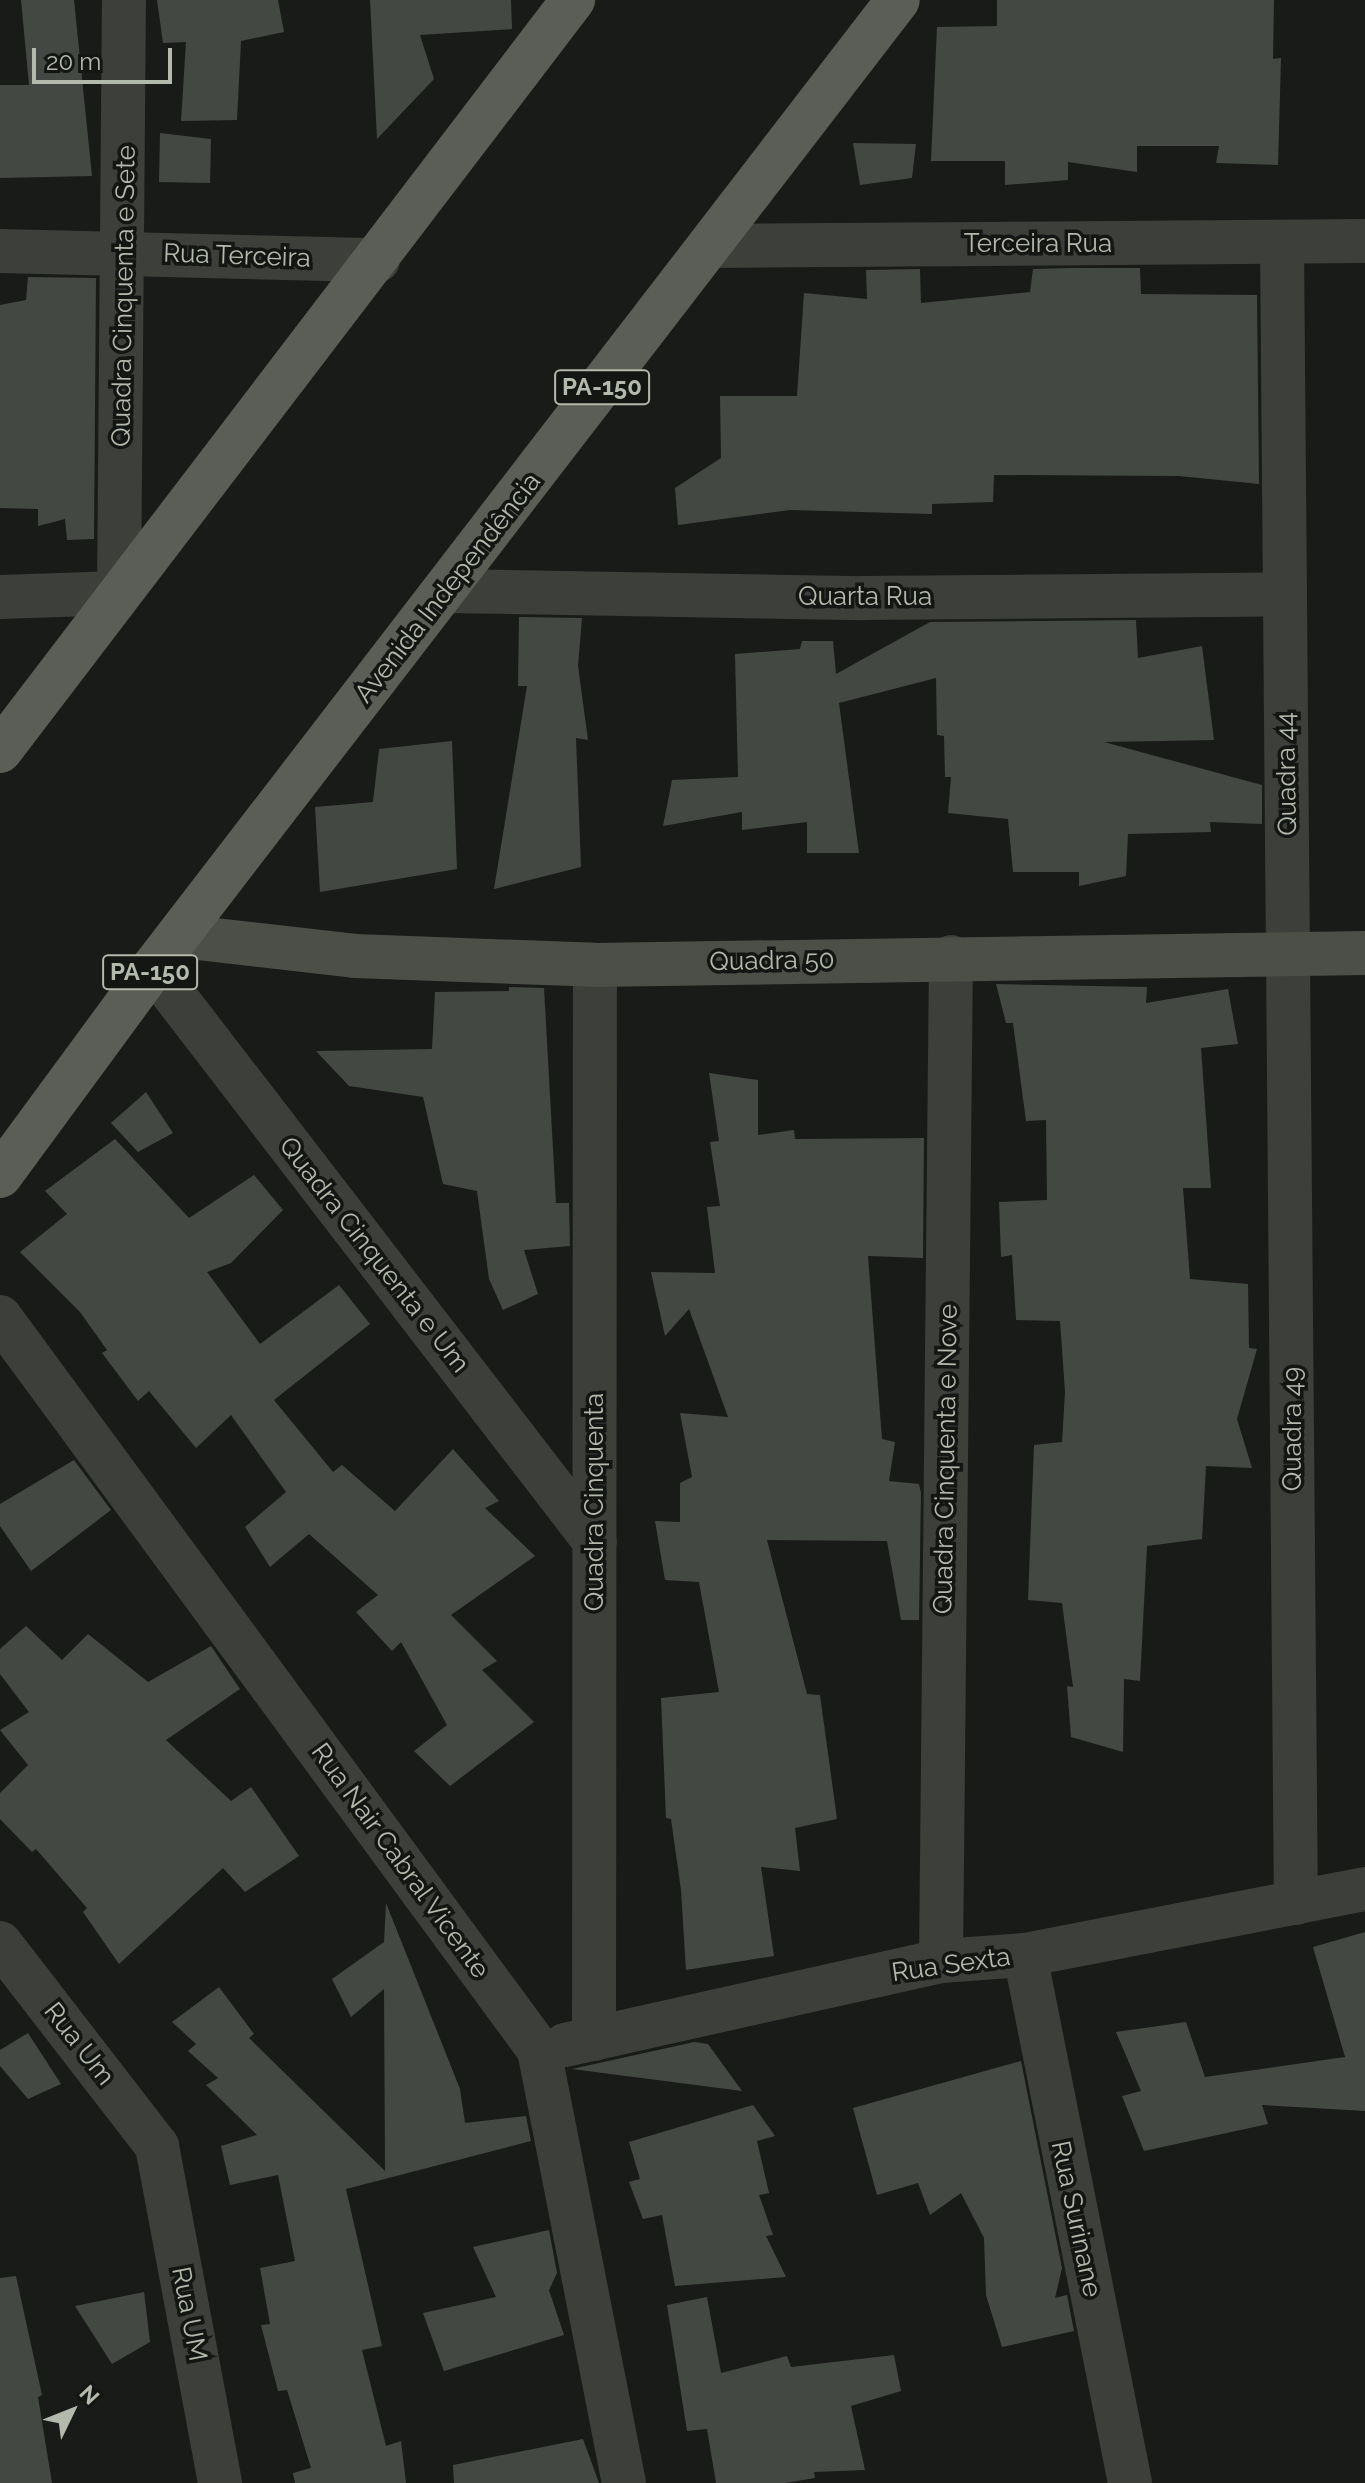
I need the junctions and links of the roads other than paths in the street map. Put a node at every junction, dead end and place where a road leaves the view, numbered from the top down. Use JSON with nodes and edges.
{"nodes":[{"id":1,"x":124,"y":0,"type":"edge"},
{"id":2,"x":573,"y":0,"type":"edge"},
{"id":3,"x":898,"y":0,"type":"edge"},
{"id":4,"x":1365,"y":241,"type":"edge"},
{"id":5,"x":1282,"y":243,"type":"junction"},
{"id":6,"x":710,"y":246,"type":"junction"},
{"id":7,"x":0,"y":251,"type":"edge"},
{"id":8,"x":125,"y":253,"type":"junction"},
{"id":9,"x":378,"y":260,"type":"junction"},
{"id":10,"x":446,"y":591,"type":"junction"},
{"id":11,"x":119,"y":593,"type":"junction"},
{"id":12,"x":1284,"y":594,"type":"junction"},
{"id":13,"x":0,"y":597,"type":"edge"},
{"id":14,"x":0,"y":751,"type":"edge"},
{"id":15,"x":166,"y":952,"type":"junction"},
{"id":16,"x":1365,"y":953,"type":"edge"},
{"id":17,"x":1289,"y":954,"type":"junction"},
{"id":18,"x":951,"y":957,"type":"junction"},
{"id":19,"x":595,"y":965,"type":"junction"},
{"id":20,"x":0,"y":1176,"type":"edge"},
{"id":21,"x":0,"y":1317,"type":"edge"},
{"id":22,"x":595,"y":1542,"type":"junction"},
{"id":23,"x":1365,"y":1889,"type":"edge"},
{"id":24,"x":1296,"y":1903,"type":"junction"},
{"id":25,"x":0,"y":1943,"type":"edge"},
{"id":26,"x":1025,"y":1955,"type":"junction"},
{"id":27,"x":941,"y":1961,"type":"junction"},
{"id":28,"x":594,"y":2039,"type":"junction"},
{"id":29,"x":539,"y":2050,"type":"junction"},
{"id":30,"x":157,"y":2146,"type":"joint"},
{"id":31,"x":220,"y":2483,"type":"edge"},
{"id":32,"x":624,"y":2483,"type":"edge"},
{"id":33,"x":1130,"y":2483,"type":"edge"}],
"edges":[{"from":1,"to":8,"type":"street","name":"Quadra Cinquenta e Sete"},
{"from":2,"to":9,"type":"main road"},
{"from":3,"to":6,"type":"main road","name":"Avenida Independência","number":"PA-150"},
{"from":4,"to":5,"type":"street","name":"Terceira Rua"},
{"from":5,"to":6,"type":"street","name":"Terceira Rua"},
{"from":5,"to":12,"type":"street","name":"Quadra 44"},
{"from":6,"to":10,"type":"main road","name":"Avenida Independência","number":"PA-150"},
{"from":7,"to":8,"type":"street","name":"Rua Terceira"},
{"from":8,"to":9,"type":"street","name":"Rua Terceira"},
{"from":8,"to":11,"type":"street","name":"Quadra Cinquenta e Sete"},
{"from":9,"to":11,"type":"main road"},
{"from":10,"to":12,"type":"street","name":"Quarta Rua"},
{"from":10,"to":15,"type":"main road","name":"Avenida Independência","number":"PA-150"},
{"from":11,"to":13,"type":"street"},
{"from":11,"to":14,"type":"main road"},
{"from":12,"to":17,"type":"street","name":"Quadra 44"},
{"from":15,"to":19,"type":"street","name":"Quadra 50"},
{"from":15,"to":20,"type":"main road","name":"Avenida Independência","number":"PA-150"},
{"from":15,"to":22,"type":"street","name":"Quadra Cinquenta e Um"},
{"from":16,"to":17,"type":"street","name":"Quadra 50"},
{"from":17,"to":18,"type":"street","name":"Quadra 50"},
{"from":17,"to":24,"type":"street","name":"Quadra 49"},
{"from":18,"to":19,"type":"street","name":"Quadra 50"},
{"from":18,"to":27,"type":"street","name":"Quadra Cinquenta e Nove"},
{"from":19,"to":22,"type":"street","name":"Quadra Cinquenta"},
{"from":21,"to":29,"type":"street","name":"Rua Nair Cabral Vicente"},
{"from":22,"to":28,"type":"street","name":"Quadra Cinquenta"},
{"from":23,"to":24,"type":"street","name":"Rua Sexta"},
{"from":24,"to":26,"type":"street","name":"Rua Sexta"},
{"from":25,"to":30,"type":"street","name":"Rua Um"},
{"from":26,"to":27,"type":"street","name":"Rua Sexta"},
{"from":26,"to":33,"type":"street","name":"Rua Surinane"},
{"from":27,"to":28,"type":"street","name":"Rua Sexta"},
{"from":28,"to":29,"type":"street","name":"Rua Sexta"},
{"from":29,"to":32,"type":"street","name":"Rua Nair Cabral Vicente"},
{"from":30,"to":31,"type":"street","name":"Rua UM"}]}
